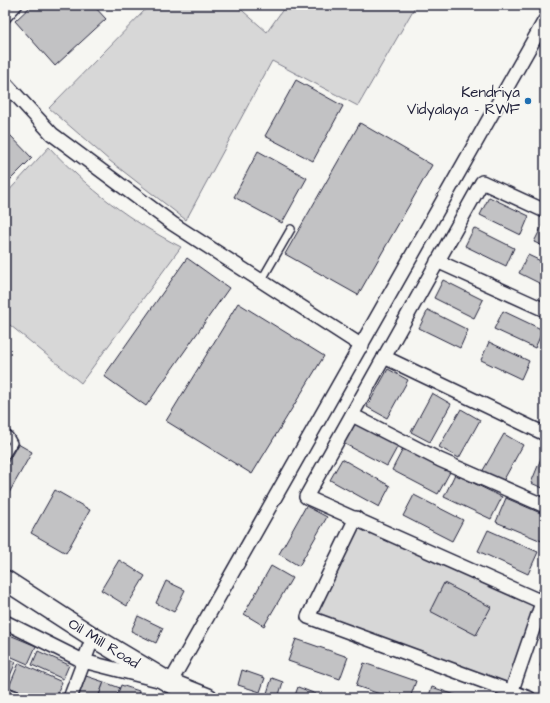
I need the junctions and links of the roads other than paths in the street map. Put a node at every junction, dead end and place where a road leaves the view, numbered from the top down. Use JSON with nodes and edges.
{"nodes":[{"id":1,"x":19,"y":5,"type":"edge"},
{"id":2,"x":5,"y":20,"type":"edge"},
{"id":3,"x":545,"y":20,"type":"edge"},
{"id":4,"x":5,"y":83,"type":"edge"},
{"id":5,"x":545,"y":211,"type":"edge"},
{"id":6,"x":290,"y":229,"type":"dead end"},
{"id":7,"x":437,"y":261,"type":"junction"},
{"id":8,"x":261,"y":281,"type":"junction"},
{"id":9,"x":545,"y":310,"type":"edge"},
{"id":10,"x":362,"y":346,"type":"junction"},
{"id":11,"x":384,"y":357,"type":"junction"},
{"id":12,"x":352,"y":415,"type":"junction"},
{"id":13,"x":5,"y":433,"type":"edge"},
{"id":14,"x":545,"y":434,"type":"edge"},
{"id":15,"x":5,"y":456,"type":"edge"},
{"id":16,"x":545,"y":506,"type":"edge"},
{"id":17,"x":356,"y":518,"type":"junction"},
{"id":18,"x":5,"y":580,"type":"edge"},
{"id":19,"x":544,"y":598,"type":"edge"},
{"id":20,"x":5,"y":622,"type":"edge"},
{"id":21,"x":93,"y":638,"type":"junction"},
{"id":22,"x":83,"y":661,"type":"junction"},
{"id":23,"x":170,"y":683,"type":"junction"},
{"id":24,"x":511,"y":693,"type":"junction"},
{"id":25,"x":5,"y":694,"type":"edge"},
{"id":26,"x":16,"y":698,"type":"edge"},
{"id":27,"x":70,"y":698,"type":"edge"},
{"id":28,"x":208,"y":698,"type":"edge"},
{"id":29,"x":529,"y":698,"type":"edge"}],
"edges":[{"from":1,"to":2,"type":"lane"},
{"from":3,"to":10,"type":"street"},
{"from":4,"to":8,"type":"street"},
{"from":5,"to":7,"type":"street"},
{"from":6,"to":8,"type":"lane"},
{"from":7,"to":9,"type":"street"},
{"from":7,"to":11,"type":"street"},
{"from":8,"to":10,"type":"street"},
{"from":10,"to":23,"type":"street"},
{"from":11,"to":12,"type":"street"},
{"from":11,"to":14,"type":"street"},
{"from":12,"to":16,"type":"street"},
{"from":12,"to":17,"type":"street"},
{"from":13,"to":15,"type":"lane"},
{"from":17,"to":19,"type":"street"},
{"from":17,"to":24,"type":"street"},
{"from":18,"to":21,"type":"main road","name":"Oil Mill Road"},
{"from":19,"to":24,"type":"street"},
{"from":20,"to":22,"type":"street"},
{"from":21,"to":22,"type":"street"},
{"from":21,"to":23,"type":"main road","name":"Oil Mill Road"},
{"from":22,"to":23,"type":"street"},
{"from":22,"to":27,"type":"street"},
{"from":23,"to":28,"type":"main road","name":"Oil Mill Road"},
{"from":24,"to":29,"type":"street"},
{"from":25,"to":26,"type":"street"}]}
